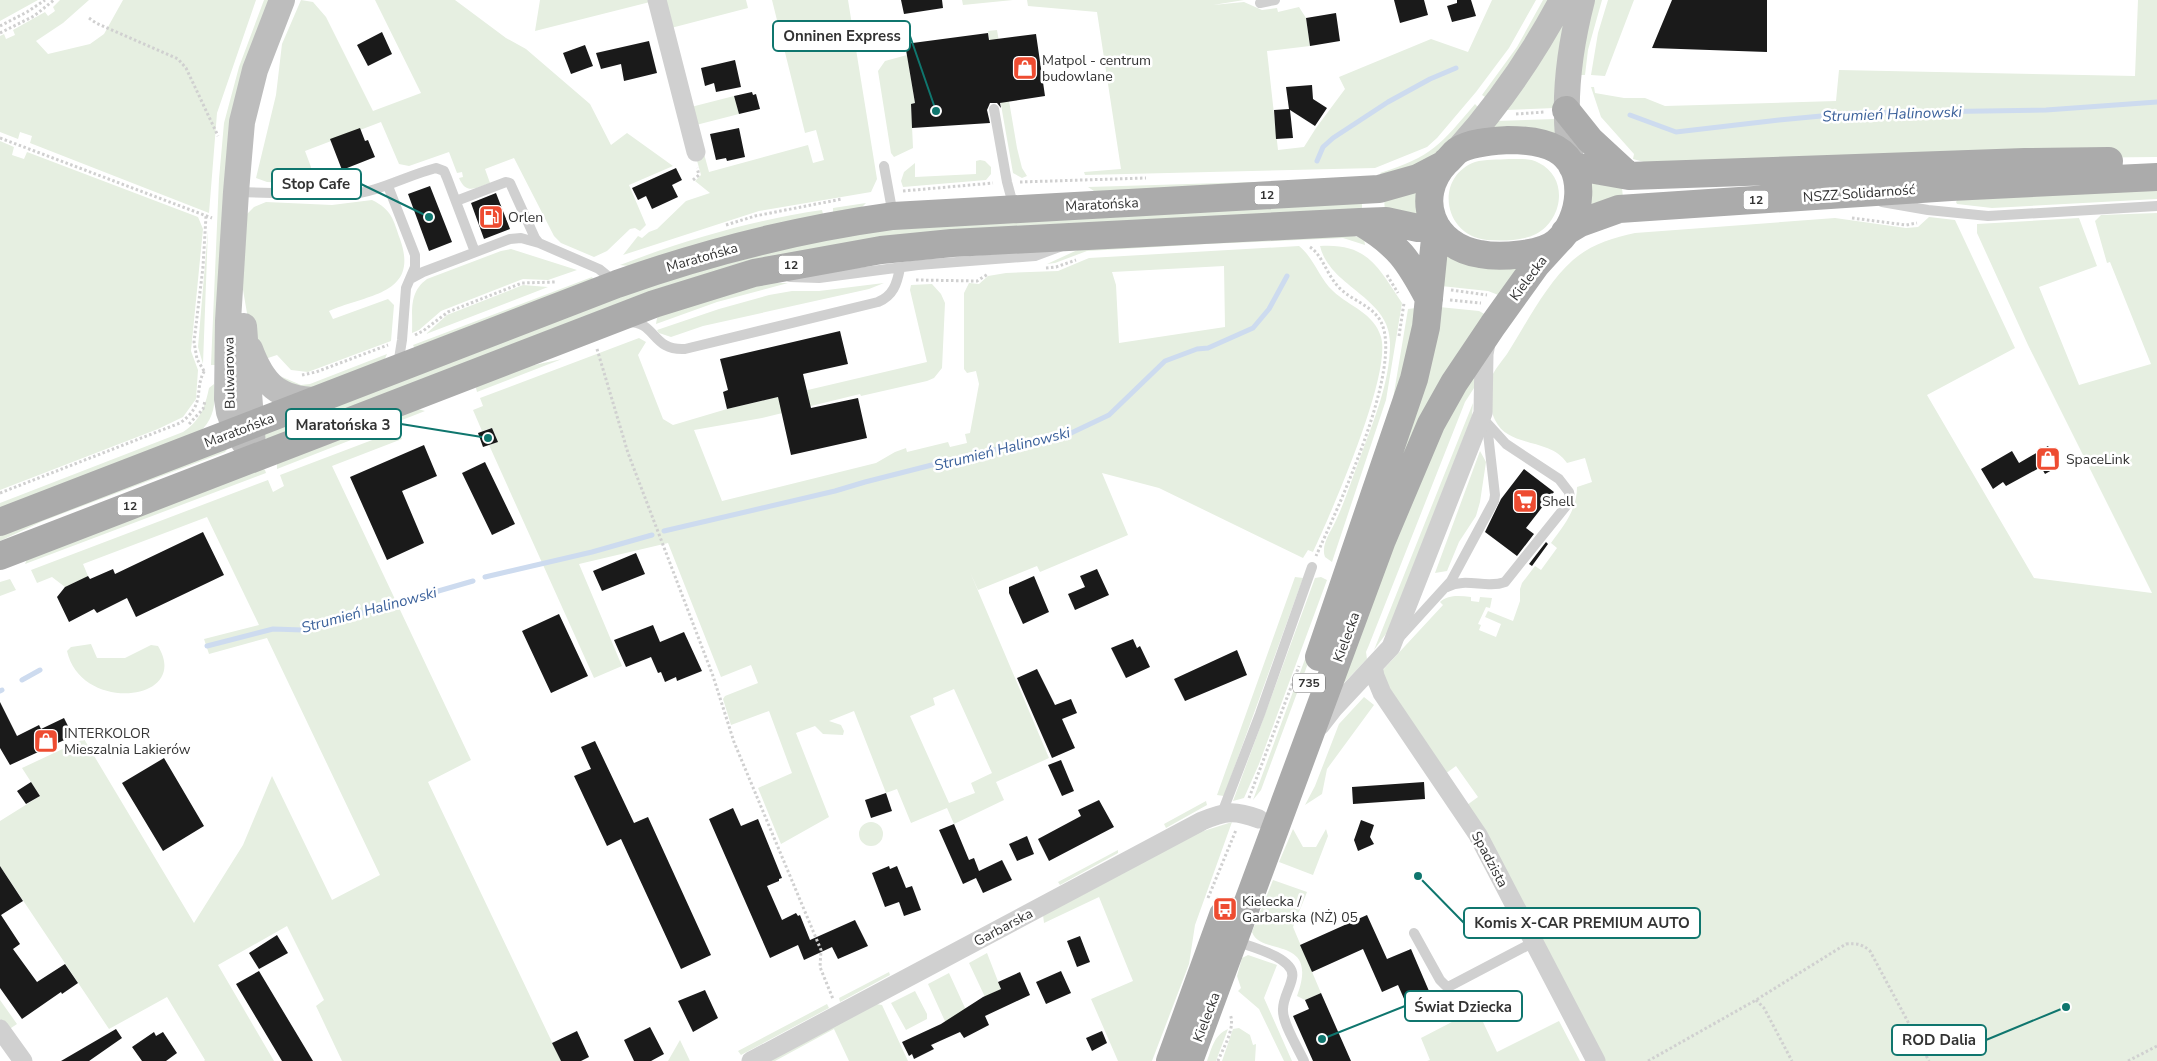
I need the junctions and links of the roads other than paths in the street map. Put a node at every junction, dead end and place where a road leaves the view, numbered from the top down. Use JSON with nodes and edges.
{"nodes":[{"id":1,"x":282,"y":0,"type":"edge"},
{"id":2,"x":657,"y":0,"type":"edge"},
{"id":3,"x":1275,"y":0,"type":"edge"},
{"id":4,"x":1562,"y":0,"type":"edge"},
{"id":5,"x":1582,"y":0,"type":"edge"},
{"id":6,"x":1260,"y":3,"type":"dead end"},
{"id":7,"x":994,"y":108,"type":"dead end"},
{"id":8,"x":1566,"y":110,"type":"junction"},
{"id":9,"x":696,"y":152,"type":"dead end"},
{"id":10,"x":1450,"y":158,"type":"junction"},
{"id":11,"x":2157,"y":161,"type":"edge"},
{"id":12,"x":1572,"y":165,"type":"junction"},
{"id":13,"x":884,"y":166,"type":"dead end"},
{"id":14,"x":1629,"y":176,"type":"junction"},
{"id":15,"x":2157,"y":177,"type":"edge"},
{"id":16,"x":388,"y":186,"type":"junction"},
{"id":17,"x":236,"y":192,"type":"junction"},
{"id":18,"x":456,"y":201,"type":"junction"},
{"id":19,"x":1845,"y":205,"type":"junction"},
{"id":20,"x":2157,"y":206,"type":"edge"},
{"id":21,"x":1014,"y":208,"type":"junction"},
{"id":22,"x":893,"y":216,"type":"junction"},
{"id":23,"x":1360,"y":222,"type":"junction"},
{"id":24,"x":1436,"y":228,"type":"junction"},
{"id":25,"x":1087,"y":236,"type":"junction"},
{"id":26,"x":1561,"y":237,"type":"junction"},
{"id":27,"x":539,"y":243,"type":"junction"},
{"id":28,"x":475,"y":252,"type":"junction"},
{"id":29,"x":232,"y":261,"type":"junction"},
{"id":30,"x":900,"y":268,"type":"junction"},
{"id":31,"x":754,"y":273,"type":"junction"},
{"id":32,"x":410,"y":279,"type":"junction"},
{"id":33,"x":617,"y":284,"type":"junction"},
{"id":34,"x":1429,"y":300,"type":"junction"},
{"id":35,"x":1495,"y":324,"type":"junction"},
{"id":36,"x":592,"y":329,"type":"junction"},
{"id":37,"x":245,"y":335,"type":"junction"},
{"id":38,"x":397,"y":369,"type":"junction"},
{"id":39,"x":227,"y":399,"type":"junction"},
{"id":40,"x":316,"y":400,"type":"junction"},
{"id":41,"x":1484,"y":402,"type":"junction"},
{"id":42,"x":1486,"y":423,"type":"junction"},
{"id":43,"x":243,"y":428,"type":"junction"},
{"id":44,"x":199,"y":445,"type":"junction"},
{"id":45,"x":255,"y":458,"type":"junction"},
{"id":46,"x":0,"y":522,"type":"edge"},
{"id":47,"x":0,"y":556,"type":"edge"},
{"id":48,"x":1312,"y":567,"type":"road end"},
{"id":49,"x":1446,"y":587,"type":"junction"},
{"id":50,"x":1391,"y":647,"type":"junction"},
{"id":51,"x":1373,"y":666,"type":"junction"},
{"id":52,"x":1356,"y":684,"type":"junction"},
{"id":53,"x":1382,"y":693,"type":"junction"},
{"id":54,"x":1303,"y":752,"type":"junction"},
{"id":55,"x":1222,"y":814,"type":"junction"},
{"id":56,"x":1251,"y":816,"type":"junction"},
{"id":57,"x":1414,"y":933,"type":"dead end"},
{"id":58,"x":1234,"y":940,"type":"junction"},
{"id":59,"x":1534,"y":942,"type":"junction"},
{"id":60,"x":0,"y":1029,"type":"edge"},
{"id":61,"x":23,"y":1061,"type":"edge"},
{"id":62,"x":751,"y":1061,"type":"edge"},
{"id":63,"x":1170,"y":1061,"type":"edge"},
{"id":64,"x":1189,"y":1061,"type":"edge"},
{"id":65,"x":1304,"y":1061,"type":"edge"},
{"id":66,"x":1596,"y":1061,"type":"edge"}],
"edges":[{"from":1,"to":17,"type":"street","name":"Bulwarowa"},
{"from":2,"to":9,"type":"street"},
{"from":3,"to":6,"type":"lane"},
{"from":4,"to":10,"type":"street","number":"735"},
{"from":5,"to":8,"type":"street","number":"735"},
{"from":7,"to":21,"type":"lane"},
{"from":8,"to":12,"type":"street","number":"735"},
{"from":8,"to":14,"type":"main road"},
{"from":10,"to":12,"type":"main road","number":"12"},
{"from":10,"to":21,"type":"main road","name":"Maratońska","number":"12"},
{"from":10,"to":24,"type":"main road","number":"735"},
{"from":11,"to":14,"type":"main road","name":"NSZZ Solidarność","number":"12"},
{"from":12,"to":14,"type":"main road","name":"NSZZ Solidarność","number":"12"},
{"from":12,"to":26,"type":"main road","number":"735"},
{"from":13,"to":22,"type":"lane"},
{"from":15,"to":19,"type":"main road","name":"NSZZ Solidarność","number":"12"},
{"from":16,"to":17,"type":"lane"},
{"from":16,"to":18,"type":"lane"},
{"from":16,"to":32,"type":"lane"},
{"from":17,"to":29,"type":"street","name":"Bulwarowa"},
{"from":18,"to":27,"type":"lane"},
{"from":18,"to":28,"type":"lane"},
{"from":19,"to":20,"type":"lane"},
{"from":19,"to":26,"type":"main road","name":"NSZZ Solidarność","number":"12"},
{"from":21,"to":22,"type":"main road","name":"Maratońska","number":"12"},
{"from":22,"to":33,"type":"main road","name":"Maratońska","number":"12"},
{"from":23,"to":24,"type":"main road","number":"12"},
{"from":23,"to":25,"type":"main road","number":"12"},
{"from":23,"to":34,"type":"main road"},
{"from":24,"to":26,"type":"main road","number":"12"},
{"from":24,"to":34,"type":"main road","name":"Kielecka","number":"735"},
{"from":25,"to":30,"type":"lane"},
{"from":25,"to":31,"type":"main road","number":"12"},
{"from":26,"to":35,"type":"main road","name":"Kielecka","number":"735"},
{"from":27,"to":28,"type":"lane"},
{"from":27,"to":33,"type":"lane"},
{"from":28,"to":32,"type":"lane"},
{"from":29,"to":37,"type":"street","name":"Bulwarowa"},
{"from":29,"to":39,"type":"street","name":"Bulwarowa"},
{"from":30,"to":31,"type":"lane"},
{"from":30,"to":36,"type":"lane"},
{"from":31,"to":36,"type":"main road","number":"12"},
{"from":32,"to":38,"type":"lane"},
{"from":33,"to":38,"type":"main road","name":"Maratońska","number":"12"},
{"from":34,"to":56,"type":"main road","name":"Kielecka","number":"735"},
{"from":35,"to":41,"type":"street"},
{"from":35,"to":54,"type":"main road","name":"Kielecka","number":"735"},
{"from":36,"to":45,"type":"main road","number":"12"},
{"from":37,"to":40,"type":"street"},
{"from":37,"to":43,"type":"street","name":"Bulwarowa"},
{"from":38,"to":40,"type":"main road","name":"Maratońska","number":"12"},
{"from":39,"to":43,"type":"street","name":"Bulwarowa"},
{"from":39,"to":44,"type":"street"},
{"from":40,"to":43,"type":"main road","name":"Maratońska","number":"12"},
{"from":41,"to":42,"type":"lane"},
{"from":41,"to":50,"type":"street"},
{"from":42,"to":49,"type":"lane"},
{"from":42,"to":49,"type":"lane"},
{"from":43,"to":44,"type":"main road","name":"Maratońska","number":"12"},
{"from":43,"to":45,"type":"street","name":"Bulwarowa"},
{"from":44,"to":46,"type":"main road","name":"Maratońska","number":"12"},
{"from":45,"to":47,"type":"main road","number":"12"},
{"from":48,"to":55,"type":"lane"},
{"from":49,"to":50,"type":"lane"},
{"from":50,"to":51,"type":"street"},
{"from":51,"to":52,"type":"street"},
{"from":51,"to":53,"type":"street","name":"Spadzista"},
{"from":52,"to":53,"type":"street"},
{"from":52,"to":54,"type":"street"},
{"from":53,"to":59,"type":"street","name":"Spadzista"},
{"from":54,"to":58,"type":"main road","name":"Kielecka","number":"735"},
{"from":55,"to":56,"type":"street","name":"Garbarska"},
{"from":55,"to":62,"type":"street","name":"Garbarska"},
{"from":56,"to":63,"type":"main road","name":"Kielecka","number":"735"},
{"from":57,"to":59,"type":"lane"},
{"from":58,"to":64,"type":"main road","name":"Kielecka","number":"735"},
{"from":58,"to":65,"type":"lane"},
{"from":59,"to":66,"type":"street","name":"Spadzista"},
{"from":60,"to":61,"type":"street"}]}
